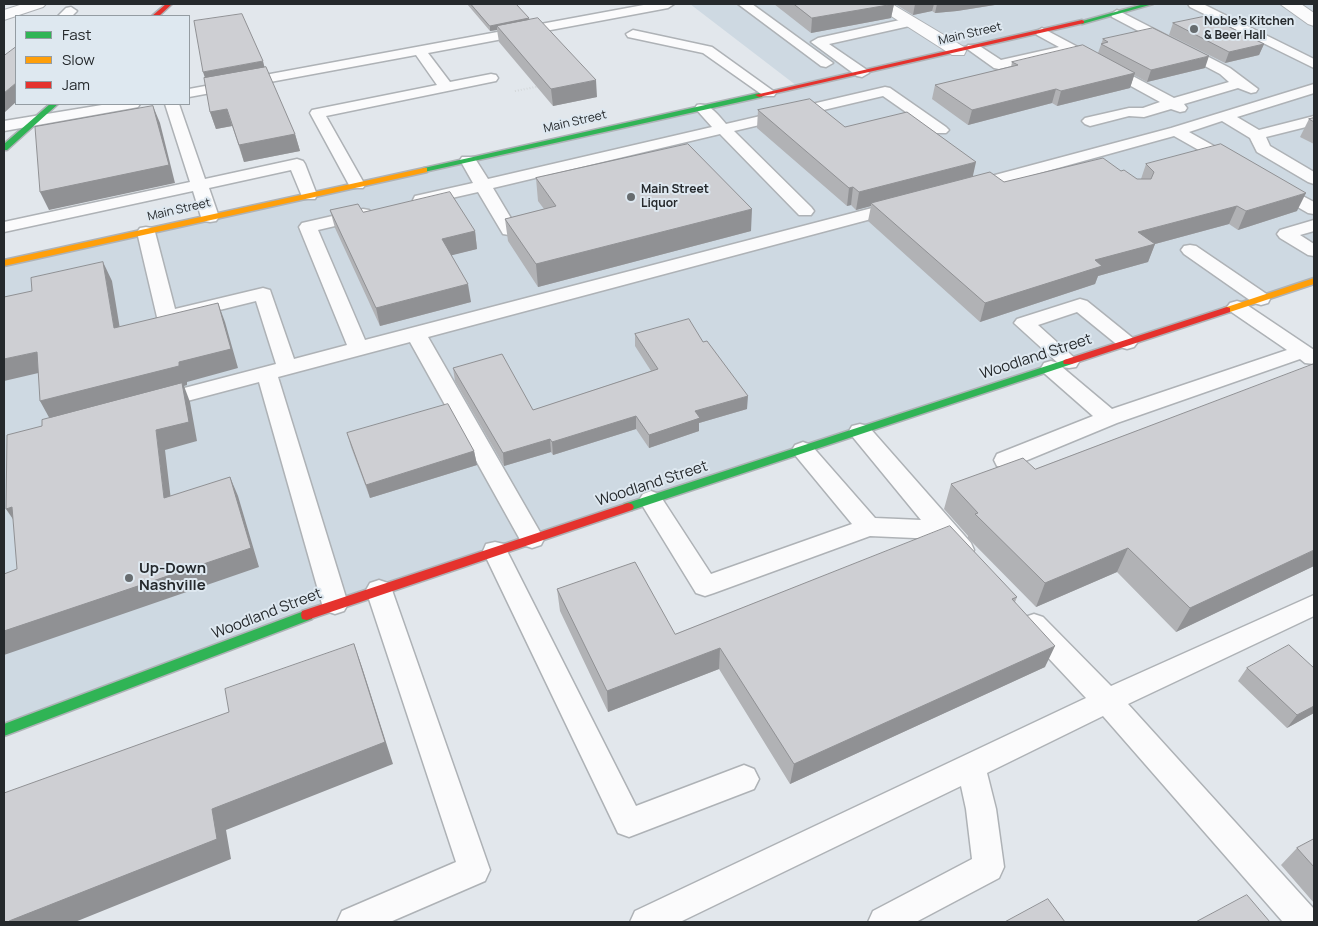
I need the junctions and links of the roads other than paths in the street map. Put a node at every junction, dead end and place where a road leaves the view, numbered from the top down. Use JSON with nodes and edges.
{"nodes":[{"id":1,"x":38,"y":4,"type":"edge"},
{"id":2,"x":169,"y":4,"type":"edge"},
{"id":3,"x":668,"y":4,"type":"edge"},
{"id":4,"x":744,"y":4,"type":"edge"},
{"id":5,"x":882,"y":4,"type":"edge"},
{"id":6,"x":1150,"y":4,"type":"edge"},
{"id":7,"x":1194,"y":4,"type":"edge"},
{"id":8,"x":1293,"y":6,"type":"edge"},
{"id":9,"x":1314,"y":10,"type":"edge"},
{"id":10,"x":1116,"y":14,"type":"junction"},
{"id":11,"x":4,"y":15,"type":"edge"},
{"id":12,"x":156,"y":15,"type":"edge"},
{"id":13,"x":1314,"y":21,"type":"edge"},
{"id":14,"x":909,"y":22,"type":"junction"},
{"id":15,"x":1042,"y":32,"type":"junction"},
{"id":16,"x":633,"y":34,"type":"dead end"},
{"id":17,"x":1071,"y":48,"type":"junction"},
{"id":18,"x":419,"y":50,"type":"junction"},
{"id":19,"x":965,"y":50,"type":"junction"},
{"id":20,"x":1314,"y":64,"type":"edge"},
{"id":21,"x":862,"y":73,"type":"junction"},
{"id":22,"x":846,"y":76,"type":"junction"},
{"id":23,"x":491,"y":78,"type":"dead end"},
{"id":24,"x":1240,"y":83,"type":"junction"},
{"id":25,"x":446,"y":87,"type":"junction"},
{"id":26,"x":1314,"y":88,"type":"edge"},
{"id":27,"x":190,"y":93,"type":"edge"},
{"id":28,"x":769,"y":93,"type":"junction"},
{"id":29,"x":1275,"y":101,"type":"junction"},
{"id":30,"x":1172,"y":103,"type":"junction"},
{"id":31,"x":53,"y":105,"type":"edge"},
{"id":32,"x":127,"y":105,"type":"edge"},
{"id":33,"x":172,"y":105,"type":"edge"},
{"id":34,"x":702,"y":108,"type":"junction"},
{"id":35,"x":1224,"y":116,"type":"junction"},
{"id":36,"x":34,"y":120,"type":"junction"},
{"id":37,"x":1314,"y":120,"type":"edge"},
{"id":38,"x":1090,"y":121,"type":"dead end"},
{"id":39,"x":637,"y":122,"type":"junction"},
{"id":40,"x":1205,"y":122,"type":"junction"},
{"id":41,"x":4,"y":126,"type":"edge"},
{"id":42,"x":723,"y":129,"type":"junction"},
{"id":43,"x":941,"y":130,"type":"dead end"},
{"id":44,"x":1176,"y":131,"type":"junction"},
{"id":45,"x":1257,"y":135,"type":"junction"},
{"id":46,"x":656,"y":145,"type":"junction"},
{"id":47,"x":4,"y":148,"type":"edge"},
{"id":48,"x":1083,"y":157,"type":"junction"},
{"id":49,"x":468,"y":160,"type":"junction"},
{"id":50,"x":1098,"y":167,"type":"edge"},
{"id":51,"x":1245,"y":170,"type":"edge"},
{"id":52,"x":1314,"y":179,"type":"edge"},
{"id":53,"x":1262,"y":180,"type":"edge"},
{"id":54,"x":199,"y":185,"type":"junction"},
{"id":55,"x":357,"y":185,"type":"junction"},
{"id":56,"x":482,"y":185,"type":"junction"},
{"id":57,"x":957,"y":190,"type":"edge"},
{"id":58,"x":309,"y":195,"type":"junction"},
{"id":59,"x":919,"y":200,"type":"edge"},
{"id":60,"x":405,"y":204,"type":"edge"},
{"id":61,"x":1314,"y":209,"type":"edge"},
{"id":62,"x":376,"y":210,"type":"edge"},
{"id":63,"x":805,"y":211,"type":"dead end"},
{"id":64,"x":210,"y":217,"type":"junction"},
{"id":65,"x":1314,"y":224,"type":"edge"},
{"id":66,"x":4,"y":227,"type":"edge"},
{"id":67,"x":509,"y":230,"type":"dead end"},
{"id":68,"x":146,"y":232,"type":"junction"},
{"id":69,"x":1190,"y":250,"type":"dead end"},
{"id":70,"x":1314,"y":251,"type":"edge"},
{"id":71,"x":4,"y":263,"type":"edge"},
{"id":72,"x":1314,"y":281,"type":"edge"},
{"id":73,"x":1261,"y":298,"type":"junction"},
{"id":74,"x":1237,"y":307,"type":"junction"},
{"id":75,"x":416,"y":334,"type":"junction"},
{"id":76,"x":1127,"y":343,"type":"junction"},
{"id":77,"x":359,"y":349,"type":"junction"},
{"id":78,"x":1308,"y":356,"type":"edge"},
{"id":79,"x":1060,"y":365,"type":"junction"},
{"id":80,"x":277,"y":370,"type":"junction"},
{"id":81,"x":145,"y":406,"type":"edge"},
{"id":82,"x":1109,"y":418,"type":"junction"},
{"id":83,"x":860,"y":431,"type":"junction"},
{"id":84,"x":803,"y":450,"type":"junction"},
{"id":85,"x":1005,"y":460,"type":"dead end"},
{"id":86,"x":651,"y":500,"type":"junction"},
{"id":87,"x":869,"y":527,"type":"junction"},
{"id":88,"x":943,"y":530,"type":"junction"},
{"id":89,"x":532,"y":539,"type":"junction"},
{"id":90,"x":495,"y":551,"type":"junction"},
{"id":91,"x":977,"y":565,"type":"edge"},
{"id":92,"x":379,"y":590,"type":"junction"},
{"id":93,"x":335,"y":604,"type":"junction"},
{"id":94,"x":1314,"y":604,"type":"edge"},
{"id":95,"x":1018,"y":608,"type":"edge"},
{"id":96,"x":1107,"y":701,"type":"junction"},
{"id":97,"x":4,"y":730,"type":"edge"},
{"id":98,"x":971,"y":766,"type":"junction"},
{"id":99,"x":744,"y":779,"type":"dead end"},
{"id":100,"x":353,"y":922,"type":"edge"},
{"id":101,"x":646,"y":922,"type":"edge"},
{"id":102,"x":884,"y":922,"type":"edge"},
{"id":103,"x":1304,"y":922,"type":"edge"}],
"edges":[{"from":1,"to":11,"type":"street"},
{"from":2,"to":12,"type":"main road"},
{"from":3,"to":18,"type":"lane"},
{"from":4,"to":22,"type":"lane"},
{"from":5,"to":14,"type":"street"},
{"from":6,"to":10,"type":"main road","name":"Main Street"},
{"from":7,"to":20,"type":"lane"},
{"from":8,"to":9,"type":"street"},
{"from":8,"to":13,"type":"street"},
{"from":10,"to":15,"type":"main road","name":"Main Street"},
{"from":10,"to":24,"type":"lane"},
{"from":14,"to":19,"type":"street"},
{"from":14,"to":21,"type":"lane"},
{"from":15,"to":17,"type":"lane"},
{"from":15,"to":19,"type":"main road","name":"Main Street"},
{"from":16,"to":28,"type":"lane"},
{"from":17,"to":19,"type":"lane"},
{"from":17,"to":30,"type":"lane"},
{"from":18,"to":25,"type":"lane"},
{"from":18,"to":27,"type":"lane"},
{"from":19,"to":21,"type":"main road","name":"Main Street"},
{"from":21,"to":22,"type":"main road","name":"Main Street"},
{"from":22,"to":28,"type":"main road","name":"Main Street"},
{"from":23,"to":25,"type":"lane"},
{"from":24,"to":29,"type":"lane"},
{"from":24,"to":30,"type":"lane"},
{"from":25,"to":55,"type":"lane"},
{"from":26,"to":29,"type":"lane"},
{"from":28,"to":34,"type":"main road","name":"Main Street"},
{"from":29,"to":35,"type":"lane"},
{"from":30,"to":38,"type":"lane"},
{"from":30,"to":40,"type":"lane"},
{"from":31,"to":36,"type":"main road"},
{"from":32,"to":36,"type":"lane"},
{"from":33,"to":54,"type":"lane"},
{"from":34,"to":39,"type":"main road","name":"Main Street"},
{"from":34,"to":42,"type":"lane"},
{"from":35,"to":40,"type":"lane"},
{"from":35,"to":45,"type":"lane"},
{"from":36,"to":41,"type":"lane"},
{"from":36,"to":47,"type":"main road"},
{"from":37,"to":45,"type":"lane"},
{"from":39,"to":46,"type":"lane"},
{"from":39,"to":49,"type":"main road","name":"Main Street"},
{"from":40,"to":44,"type":"lane"},
{"from":42,"to":43,"type":"lane"},
{"from":42,"to":46,"type":"lane"},
{"from":42,"to":63,"type":"lane"},
{"from":44,"to":48,"type":"lane"},
{"from":44,"to":51,"type":"lane"},
{"from":45,"to":52,"type":"lane"},
{"from":46,"to":56,"type":"lane"},
{"from":48,"to":50,"type":"lane"},
{"from":48,"to":57,"type":"lane"},
{"from":49,"to":55,"type":"main road","name":"Main Street"},
{"from":49,"to":56,"type":"lane"},
{"from":53,"to":61,"type":"lane"},
{"from":54,"to":58,"type":"lane"},
{"from":54,"to":64,"type":"lane"},
{"from":54,"to":66,"type":"lane"},
{"from":55,"to":58,"type":"main road","name":"Main Street"},
{"from":56,"to":60,"type":"lane"},
{"from":56,"to":67,"type":"lane"},
{"from":58,"to":64,"type":"main road","name":"Main Street"},
{"from":59,"to":75,"type":"lane"},
{"from":62,"to":77,"type":"lane"},
{"from":64,"to":68,"type":"main road","name":"Main Street"},
{"from":65,"to":70,"type":"lane"},
{"from":68,"to":71,"type":"main road","name":"Main Street"},
{"from":68,"to":80,"type":"lane"},
{"from":69,"to":73,"type":"lane"},
{"from":72,"to":73,"type":"main road","name":"Woodland Street"},
{"from":73,"to":74,"type":"main road","name":"Woodland Street"},
{"from":74,"to":76,"type":"main road","name":"Woodland Street"},
{"from":74,"to":78,"type":"lane"},
{"from":75,"to":77,"type":"lane"},
{"from":75,"to":89,"type":"lane"},
{"from":76,"to":79,"type":"main road","name":"Woodland Street"},
{"from":76,"to":79,"type":"lane"},
{"from":77,"to":80,"type":"lane"},
{"from":78,"to":82,"type":"lane"},
{"from":79,"to":82,"type":"lane"},
{"from":79,"to":83,"type":"main road","name":"Woodland Street"},
{"from":80,"to":81,"type":"lane"},
{"from":80,"to":93,"type":"lane"},
{"from":82,"to":85,"type":"lane"},
{"from":83,"to":84,"type":"main road","name":"Woodland Street"},
{"from":83,"to":88,"type":"lane"},
{"from":84,"to":86,"type":"main road","name":"Woodland Street"},
{"from":84,"to":87,"type":"lane"},
{"from":86,"to":87,"type":"lane"},
{"from":86,"to":89,"type":"main road","name":"Woodland Street"},
{"from":87,"to":88,"type":"lane"},
{"from":88,"to":91,"type":"lane"},
{"from":89,"to":90,"type":"main road","name":"Woodland Street"},
{"from":90,"to":92,"type":"main road","name":"Woodland Street"},
{"from":90,"to":99,"type":"lane"},
{"from":92,"to":93,"type":"main road","name":"Woodland Street"},
{"from":92,"to":100,"type":"lane"},
{"from":93,"to":97,"type":"main road","name":"Woodland Street"},
{"from":94,"to":96,"type":"lane"},
{"from":95,"to":96,"type":"lane"},
{"from":96,"to":98,"type":"lane"},
{"from":96,"to":103,"type":"lane"},
{"from":98,"to":101,"type":"lane"},
{"from":98,"to":102,"type":"lane"}]}
